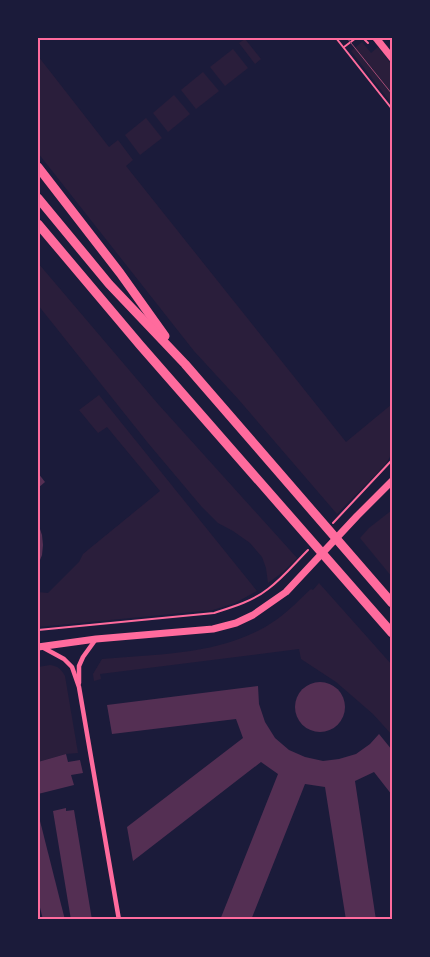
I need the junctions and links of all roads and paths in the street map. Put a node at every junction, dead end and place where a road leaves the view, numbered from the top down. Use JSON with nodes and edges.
{"nodes":[{"id":1,"x":336,"y":38,"type":"edge"},
{"id":2,"x":356,"y":38,"type":"edge"},
{"id":3,"x":376,"y":38,"type":"edge"},
{"id":4,"x":344,"y":47,"type":"junction"},
{"id":5,"x":392,"y":58,"type":"edge"},
{"id":6,"x":392,"y":109,"type":"edge"},
{"id":7,"x":38,"y":167,"type":"edge"},
{"id":8,"x":38,"y":198,"type":"edge"},
{"id":9,"x":38,"y":224,"type":"edge"},
{"id":10,"x":185,"y":364,"type":"junction"},
{"id":11,"x":392,"y":460,"type":"edge"},
{"id":12,"x":392,"y":481,"type":"edge"},
{"id":13,"x":348,"y":507,"type":"dead end"},
{"id":14,"x":292,"y":567,"type":"dead end"},
{"id":15,"x":392,"y":603,"type":"edge"},
{"id":16,"x":38,"y":630,"type":"edge"},
{"id":17,"x":392,"y":633,"type":"edge"},
{"id":18,"x":96,"y":638,"type":"junction"},
{"id":19,"x":39,"y":647,"type":"edge"},
{"id":20,"x":79,"y":687,"type":"junction"},
{"id":21,"x":119,"y":920,"type":"edge"}],
"edges":[{"from":1,"to":4,"type":"path"},
{"from":2,"to":4,"type":"path"},
{"from":3,"to":5,"type":"main road"},
{"from":4,"to":6,"type":"path"},
{"from":7,"to":10,"type":"highway"},
{"from":8,"to":10,"type":"highway"},
{"from":9,"to":17,"type":"highway"},
{"from":10,"to":15,"type":"highway"},
{"from":11,"to":13,"type":"path"},
{"from":12,"to":18,"type":"main road"},
{"from":14,"to":16,"type":"path"},
{"from":18,"to":19,"type":"main road"},
{"from":18,"to":20,"type":"street"},
{"from":19,"to":20,"type":"street"},
{"from":20,"to":21,"type":"street"}]}
